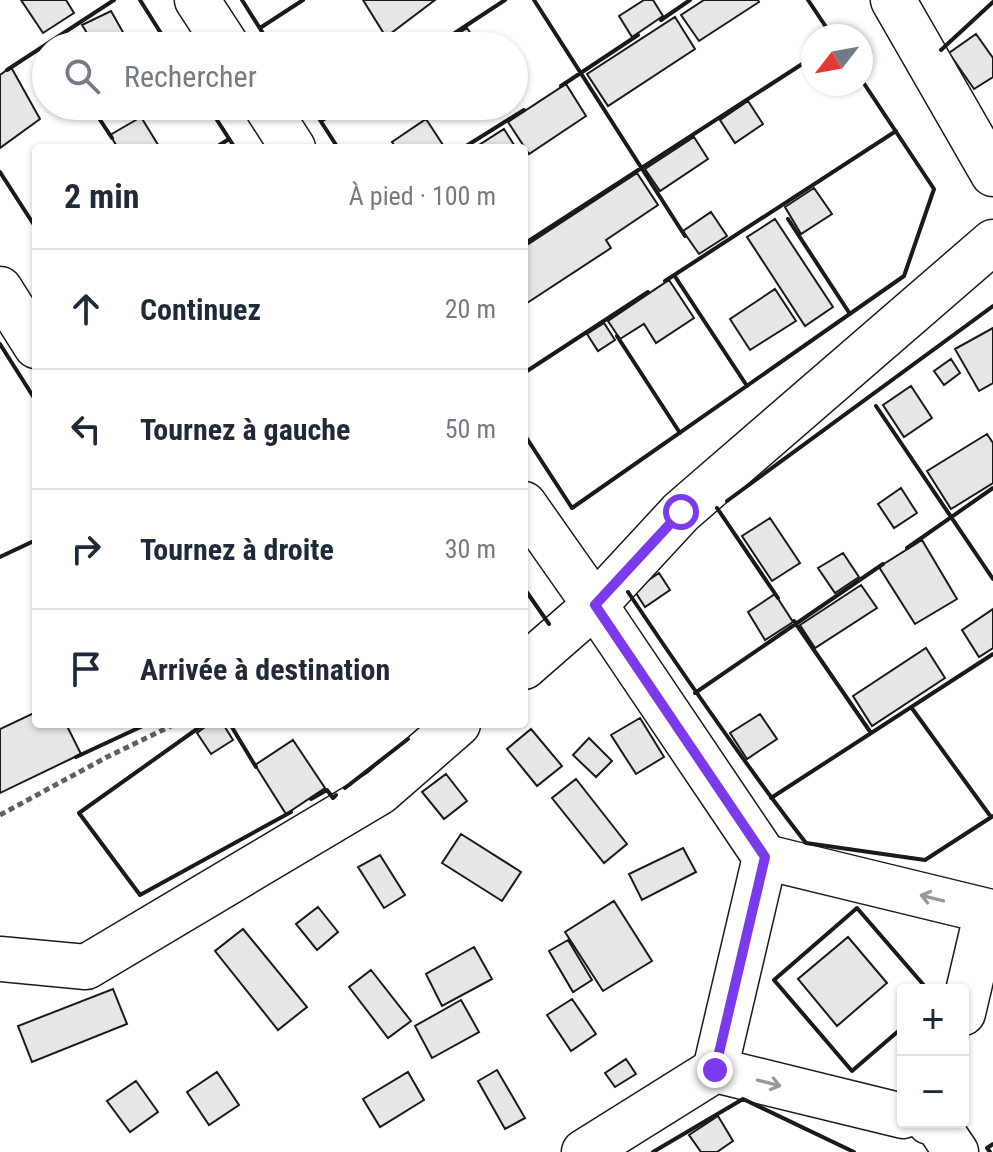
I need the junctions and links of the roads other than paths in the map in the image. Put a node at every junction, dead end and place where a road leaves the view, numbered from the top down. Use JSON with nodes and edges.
{"nodes":[{"id":1,"x":197,"y":0,"type":"edge"},
{"id":2,"x":893,"y":0,"type":"edge"},
{"id":3,"x":218,"y":32,"type":"edge"},
{"id":4,"x":275,"y":120,"type":"edge"},
{"id":5,"x":290,"y":144,"type":"edge"},
{"id":6,"x":993,"y":174,"type":"edge"},
{"id":7,"x":993,"y":242,"type":"edge"},
{"id":8,"x":0,"y":289,"type":"edge"},
{"id":9,"x":32,"y":340,"type":"edge"},
{"id":10,"x":528,"y":510,"type":"edge"},
{"id":11,"x":595,"y":605,"type":"junction"},
{"id":12,"x":528,"y":664,"type":"edge"},
{"id":13,"x":453,"y":728,"type":"edge"},
{"id":14,"x":765,"y":857,"type":"junction"},
{"id":15,"x":990,"y":909,"type":"edge"},
{"id":16,"x":2,"y":962,"type":"edge"},
{"id":17,"x":969,"y":990,"type":"edge"},
{"id":18,"x":715,"y":1070,"type":"junction"},
{"id":19,"x":897,"y":1118,"type":"edge"},
{"id":20,"x":584,"y":1152,"type":"edge"}],
"edges":[{"from":1,"to":3,"type":"street"},
{"from":2,"to":6,"type":"street"},
{"from":4,"to":5,"type":"street"},
{"from":7,"to":11,"type":"street"},
{"from":8,"to":9,"type":"street"},
{"from":10,"to":11,"type":"street"},
{"from":11,"to":12,"type":"street"},
{"from":11,"to":14,"type":"street"},
{"from":13,"to":16,"type":"street"},
{"from":15,"to":14,"type":"street","one_way":true},
{"from":14,"to":18,"type":"street"},
{"from":15,"to":17,"type":"street"},
{"from":18,"to":19,"type":"street","one_way":true},
{"from":18,"to":20,"type":"street"}]}
